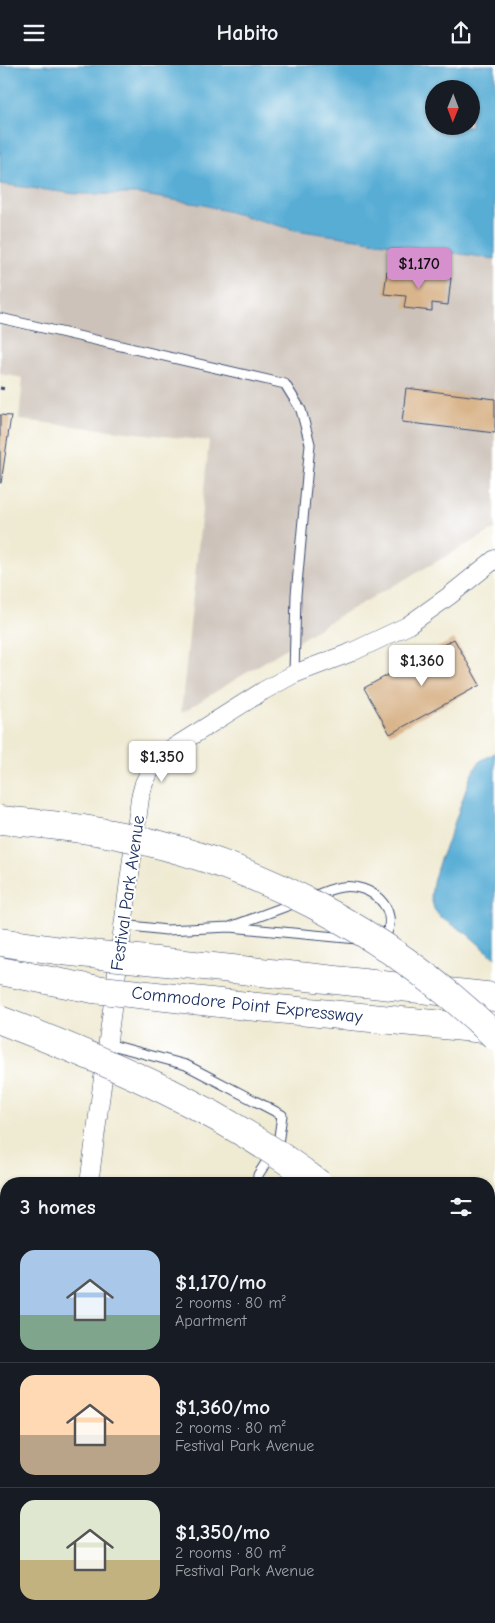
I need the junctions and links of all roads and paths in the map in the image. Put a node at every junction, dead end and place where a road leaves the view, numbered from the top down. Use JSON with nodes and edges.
{"nodes":[{"id":1,"x":0,"y":318,"type":"edge"},
{"id":2,"x":0,"y":388,"type":"edge"},
{"id":3,"x":5,"y":389,"type":"dead end"},
{"id":4,"x":495,"y":559,"type":"edge"},
{"id":5,"x":294,"y":674,"type":"junction"},
{"id":6,"x":0,"y":820,"type":"edge"},
{"id":7,"x":123,"y":925,"type":"junction"},
{"id":8,"x":230,"y":927,"type":"junction"},
{"id":9,"x":0,"y":942,"type":"edge"},
{"id":10,"x":0,"y":971,"type":"edge"},
{"id":11,"x":495,"y":997,"type":"edge"},
{"id":12,"x":0,"y":1020,"type":"edge"},
{"id":13,"x":495,"y":1030,"type":"edge"},
{"id":14,"x":495,"y":1036,"type":"edge"},
{"id":15,"x":108,"y":1044,"type":"junction"},
{"id":16,"x":200,"y":1108,"type":"junction"},
{"id":17,"x":90,"y":1177,"type":"edge"},
{"id":18,"x":258,"y":1177,"type":"edge"},
{"id":19,"x":291,"y":1177,"type":"edge"},
{"id":20,"x":309,"y":1177,"type":"edge"}],
"edges":[{"from":1,"to":5,"type":"lane"},
{"from":2,"to":3,"type":"path"},
{"from":4,"to":5,"type":"street","name":"Festival Park Avenue"},
{"from":5,"to":7,"type":"street","name":"Festival Park Avenue"},
{"from":6,"to":14,"type":"highway","bridge":true},
{"from":7,"to":8,"type":"lane"},
{"from":7,"to":15,"type":"street","name":"Festival Park Avenue"},
{"from":8,"to":8,"type":"lane"},
{"from":9,"to":11,"type":"highway","name":"Commodore Point Expressway","bridge":true},
{"from":10,"to":13,"type":"highway","name":"Commodore Point Expressway","bridge":true},
{"from":12,"to":16,"type":"highway","bridge":true},
{"from":15,"to":17,"type":"street","name":"Festival Park Avenue"},
{"from":15,"to":18,"type":"lane"},
{"from":16,"to":19,"type":"highway","bridge":true},
{"from":16,"to":20,"type":"highway","bridge":true}]}
